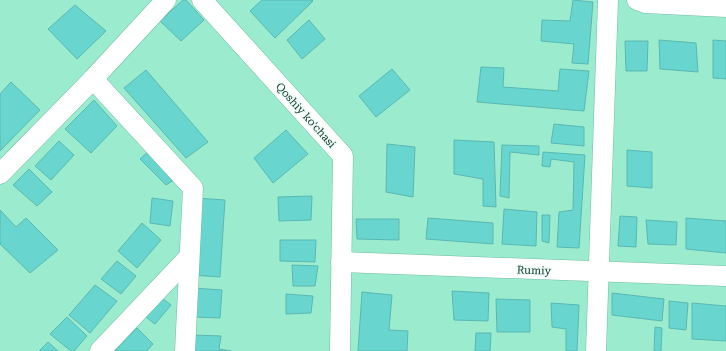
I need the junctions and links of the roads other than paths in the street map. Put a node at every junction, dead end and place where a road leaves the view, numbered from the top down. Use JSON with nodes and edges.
{"nodes":[{"id":1,"x":166,"y":0,"type":"edge"},
{"id":2,"x":202,"y":0,"type":"edge"},
{"id":3,"x":608,"y":0,"type":"edge"},
{"id":4,"x":637,"y":0,"type":"edge"},
{"id":5,"x":726,"y":7,"type":"edge"},
{"id":6,"x":93,"y":79,"type":"junction"},
{"id":7,"x":0,"y":174,"type":"edge"},
{"id":8,"x":190,"y":257,"type":"junction"},
{"id":9,"x":341,"y":262,"type":"junction"},
{"id":10,"x":599,"y":272,"type":"junction"},
{"id":11,"x":726,"y":276,"type":"edge"},
{"id":12,"x":100,"y":351,"type":"edge"},
{"id":13,"x":185,"y":351,"type":"edge"},
{"id":14,"x":340,"y":351,"type":"edge"},
{"id":15,"x":596,"y":351,"type":"edge"}],
"edges":[{"from":1,"to":6,"type":"street"},
{"from":2,"to":9,"type":"street","name":"Qoshiy ko'chasi"},
{"from":3,"to":10,"type":"street"},
{"from":4,"to":5,"type":"street"},
{"from":6,"to":7,"type":"street"},
{"from":6,"to":8,"type":"street"},
{"from":8,"to":12,"type":"street"},
{"from":8,"to":13,"type":"street"},
{"from":9,"to":10,"type":"street","name":"Rumiy"},
{"from":9,"to":14,"type":"street","name":"Qoshiy ko'chasi"},
{"from":10,"to":11,"type":"street","name":"Rumiy"},
{"from":10,"to":15,"type":"street"}]}
